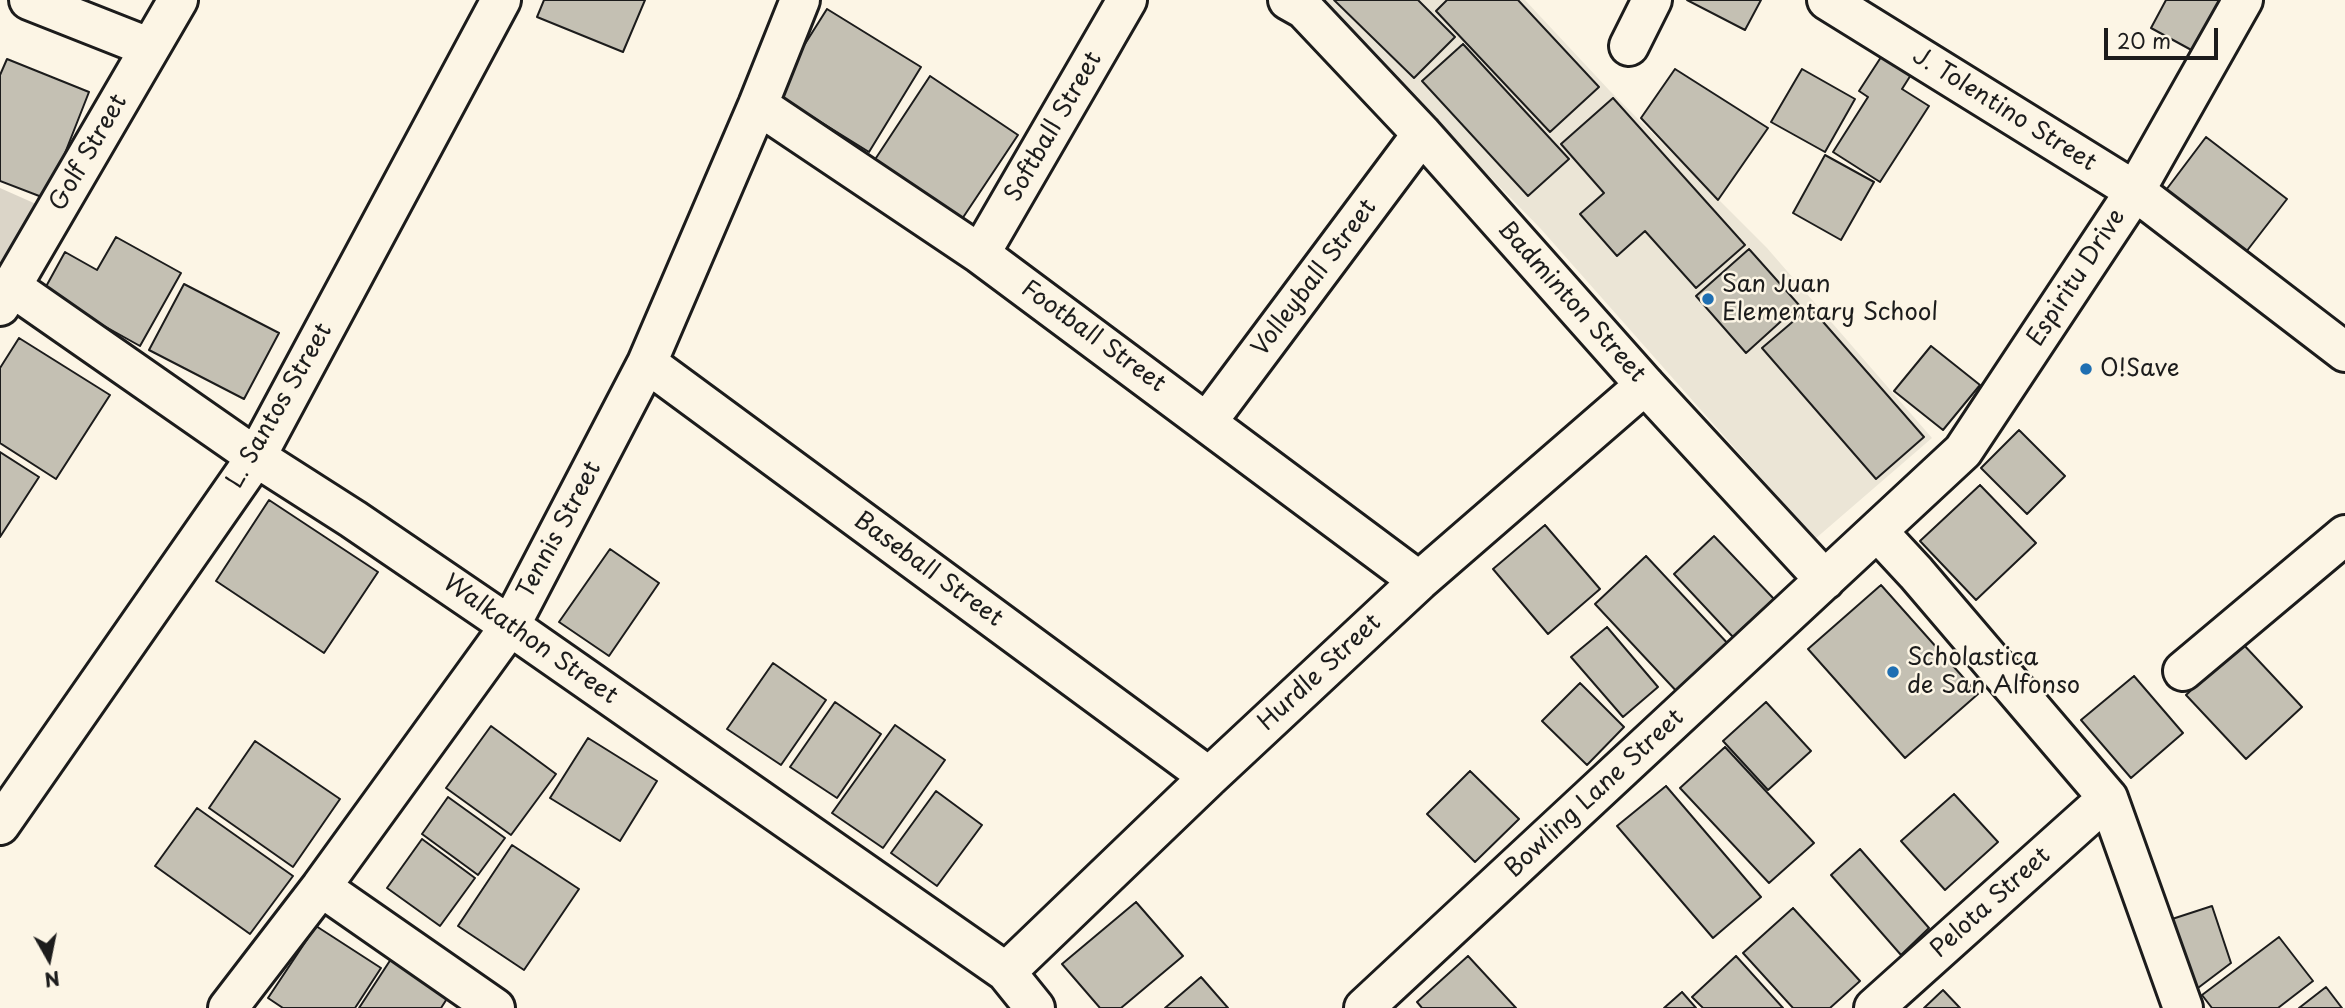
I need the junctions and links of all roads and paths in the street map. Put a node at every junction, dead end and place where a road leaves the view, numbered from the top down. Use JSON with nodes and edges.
{"nodes":[{"id":1,"x":29,"y":0,"type":"edge"},
{"id":2,"x":178,"y":0,"type":"edge"},
{"id":3,"x":500,"y":0,"type":"edge"},
{"id":4,"x":800,"y":0,"type":"edge"},
{"id":5,"x":1127,"y":0,"type":"edge"},
{"id":6,"x":1288,"y":0,"type":"edge"},
{"id":7,"x":1652,"y":0,"type":"edge"},
{"id":8,"x":1827,"y":0,"type":"edge"},
{"id":9,"x":2243,"y":0,"type":"edge"},
{"id":10,"x":1629,"y":46,"type":"dead end"},
{"id":11,"x":148,"y":47,"type":"junction"},
{"id":12,"x":758,"y":105,"type":"junction"},
{"id":13,"x":1422,"y":134,"type":"junction"},
{"id":14,"x":2135,"y":191,"type":"junction"},
{"id":15,"x":980,"y":254,"type":"junction"},
{"id":16,"x":6,"y":297,"type":"edge"},
{"id":17,"x":2345,"y":352,"type":"edge"},
{"id":18,"x":647,"y":363,"type":"junction"},
{"id":19,"x":1645,"y":386,"type":"junction"},
{"id":20,"x":1207,"y":422,"type":"junction"},
{"id":21,"x":256,"y":457,"type":"junction"},
{"id":22,"x":2345,"y":535,"type":"edge"},
{"id":23,"x":1852,"y":556,"type":"junction"},
{"id":24,"x":1419,"y":581,"type":"junction"},
{"id":25,"x":510,"y":626,"type":"junction"},
{"id":26,"x":2183,"y":671,"type":"dead end"},
{"id":27,"x":1209,"y":777,"type":"junction"},
{"id":28,"x":2108,"y":798,"type":"junction"},
{"id":29,"x":0,"y":825,"type":"edge"},
{"id":30,"x":321,"y":887,"type":"junction"},
{"id":31,"x":1006,"y":972,"type":"junction"},
{"id":32,"x":228,"y":1008,"type":"edge"},
{"id":33,"x":495,"y":1008,"type":"edge"},
{"id":34,"x":1035,"y":1008,"type":"edge"},
{"id":35,"x":1364,"y":1008,"type":"edge"},
{"id":36,"x":1874,"y":1008,"type":"edge"},
{"id":37,"x":2183,"y":1008,"type":"edge"}],
"edges":[{"from":1,"to":11,"type":"street"},
{"from":2,"to":11,"type":"street","name":"Golf Street"},
{"from":3,"to":21,"type":"street","name":"L. Santos Street"},
{"from":4,"to":12,"type":"street","name":"Tennis Street"},
{"from":5,"to":15,"type":"street","name":"Softball Street"},
{"from":6,"to":13,"type":"street","name":"Badminton Street"},
{"from":7,"to":10,"type":"street"},
{"from":8,"to":14,"type":"street","name":"J. Tolentino Street"},
{"from":9,"to":14,"type":"street","name":"Espiritu Drive"},
{"from":11,"to":16,"type":"street","name":"Golf Street"},
{"from":12,"to":15,"type":"street","name":"Football Street"},
{"from":12,"to":18,"type":"street","name":"Tennis Street"},
{"from":13,"to":19,"type":"street","name":"Badminton Street"},
{"from":13,"to":20,"type":"street","name":"Volleyball Street"},
{"from":14,"to":17,"type":"street","name":"J. Tolentino Street"},
{"from":14,"to":23,"type":"street","name":"Espiritu Drive"},
{"from":15,"to":20,"type":"street","name":"Football Street"},
{"from":16,"to":21,"type":"street","name":"Walkathon Street"},
{"from":18,"to":25,"type":"street","name":"Tennis Street"},
{"from":18,"to":27,"type":"street","name":"Baseball Street"},
{"from":19,"to":23,"type":"street","name":"Badminton Street"},
{"from":19,"to":24,"type":"street","name":"Hurdle Street"},
{"from":20,"to":24,"type":"street","name":"Football Street"},
{"from":21,"to":25,"type":"street","name":"Walkathon Street"},
{"from":21,"to":29,"type":"street","name":"L. Santos Street"},
{"from":22,"to":26,"type":"street"},
{"from":23,"to":28,"type":"street","name":"Badminton Street"},
{"from":23,"to":35,"type":"street","name":"Bowling Lane Street"},
{"from":24,"to":27,"type":"street","name":"Hurdle Street"},
{"from":25,"to":30,"type":"street","name":"Tennis Street"},
{"from":25,"to":31,"type":"street","name":"Walkathon Street"},
{"from":27,"to":31,"type":"street","name":"Hurdle Street"},
{"from":28,"to":36,"type":"street","name":"Pelota Street"},
{"from":28,"to":37,"type":"street","name":"Badminton Street"},
{"from":30,"to":32,"type":"street","name":"Tennis Street"},
{"from":30,"to":33,"type":"street"},
{"from":31,"to":34,"type":"street","name":"Walkathon Street"}]}
